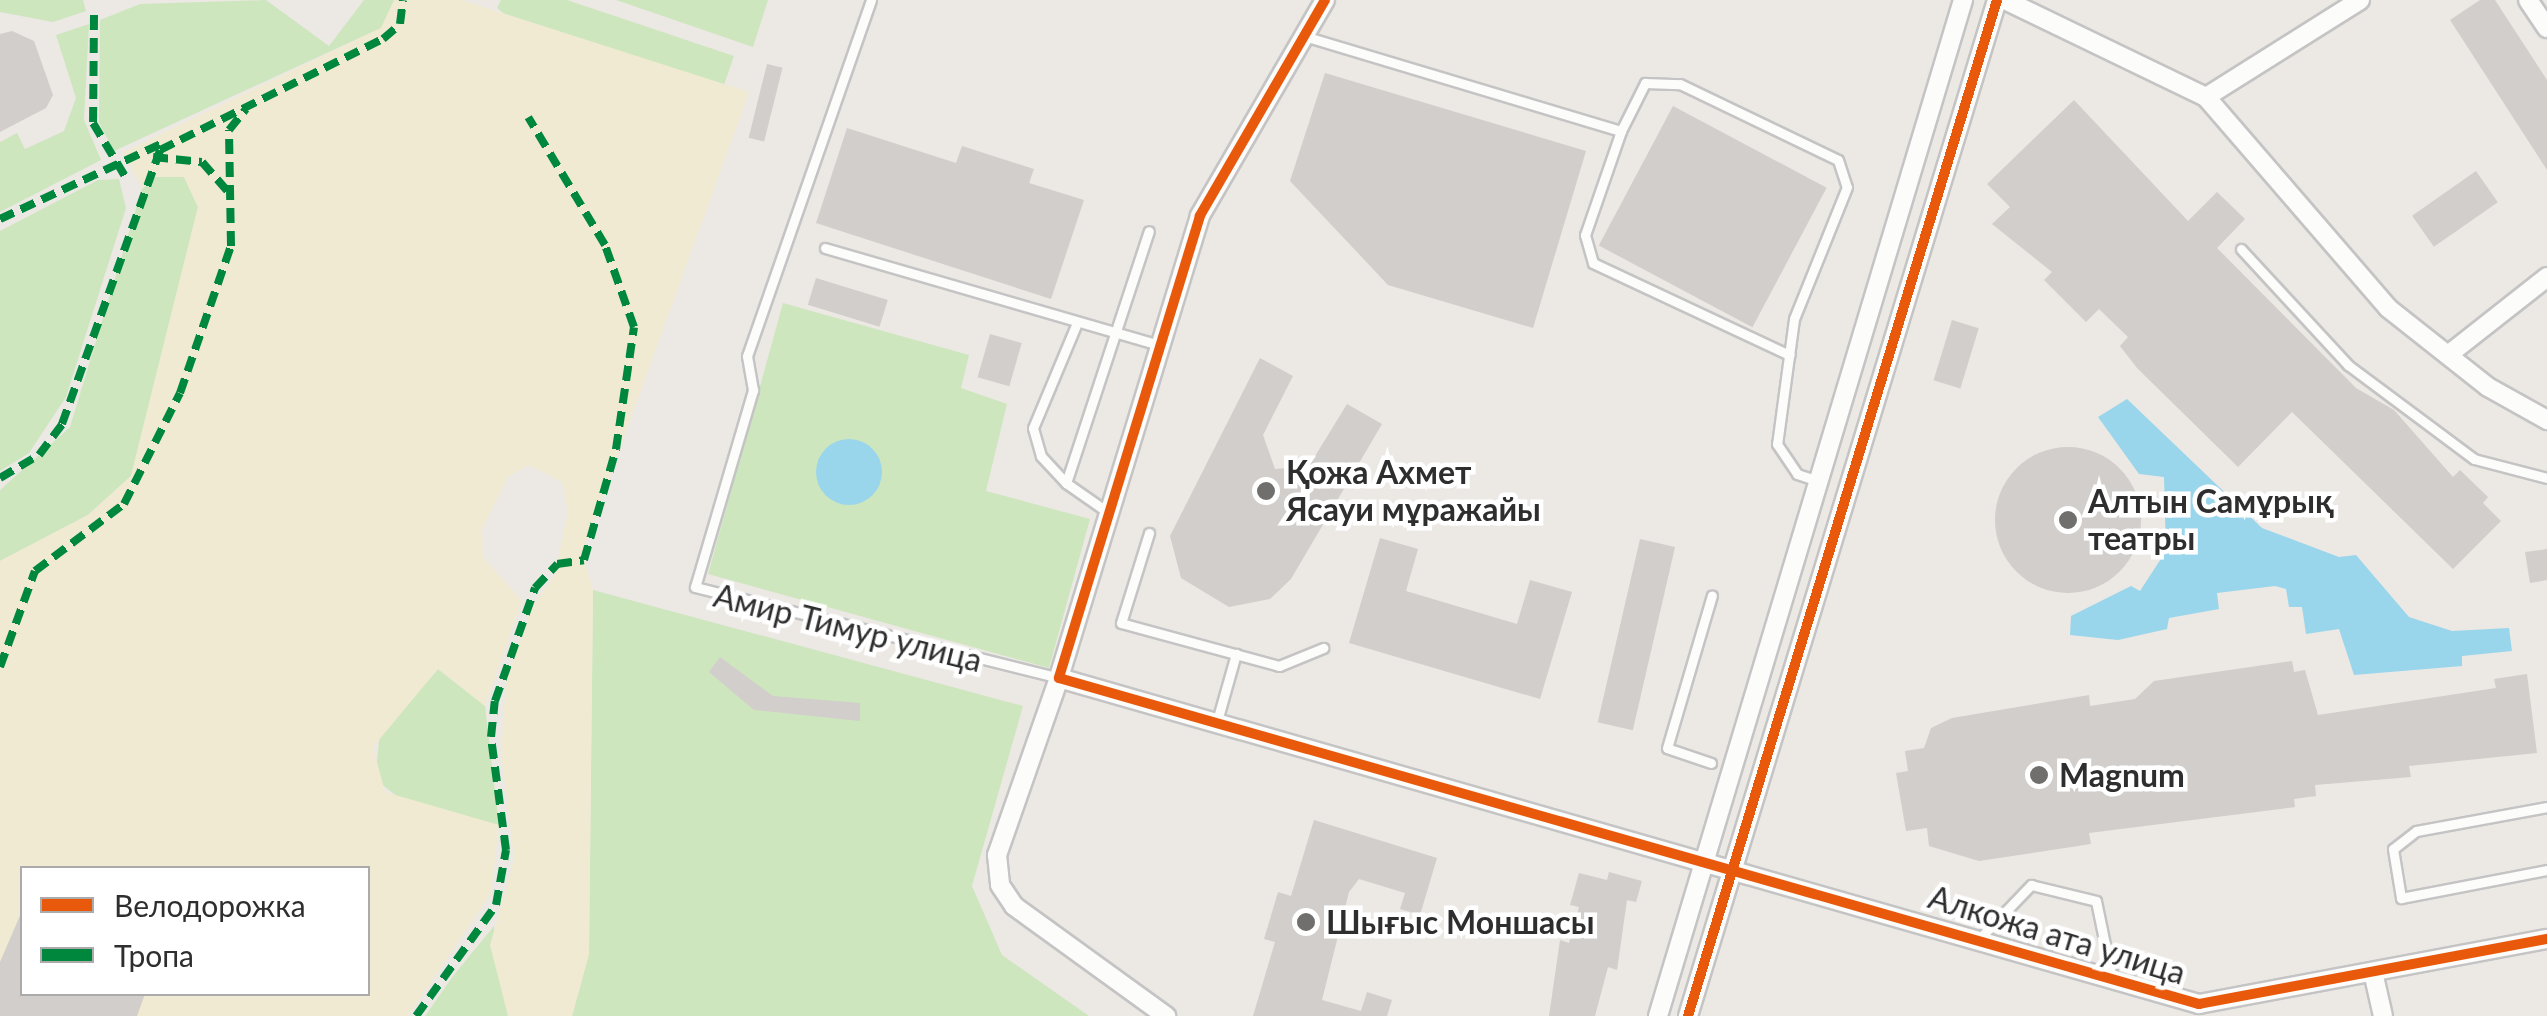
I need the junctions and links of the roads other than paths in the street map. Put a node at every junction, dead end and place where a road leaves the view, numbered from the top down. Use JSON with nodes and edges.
{"nodes":[{"id":1,"x":871,"y":0,"type":"edge"},
{"id":2,"x":1325,"y":0,"type":"edge"},
{"id":3,"x":1963,"y":0,"type":"edge"},
{"id":4,"x":1997,"y":0,"type":"edge"},
{"id":5,"x":2005,"y":0,"type":"edge"},
{"id":6,"x":2360,"y":0,"type":"edge"},
{"id":7,"x":2528,"y":0,"type":"edge"},
{"id":8,"x":2332,"y":8,"type":"edge"},
{"id":9,"x":2547,"y":28,"type":"edge"},
{"id":10,"x":1304,"y":36,"type":"junction"},
{"id":11,"x":2206,"y":98,"type":"junction"},
{"id":12,"x":1622,"y":131,"type":"junction"},
{"id":13,"x":1149,"y":231,"type":"dead end"},
{"id":14,"x":825,"y":248,"type":"dead end"},
{"id":15,"x":2241,"y":249,"type":"dead end"},
{"id":16,"x":2547,"y":277,"type":"edge"},
{"id":17,"x":1077,"y":323,"type":"junction"},
{"id":18,"x":1118,"y":334,"type":"junction"},
{"id":19,"x":1165,"y":347,"type":"junction"},
{"id":20,"x":1789,"y":355,"type":"junction"},
{"id":21,"x":2448,"y":356,"type":"junction"},
{"id":22,"x":2547,"y":420,"type":"edge"},
{"id":23,"x":2547,"y":478,"type":"edge"},
{"id":24,"x":1819,"y":481,"type":"junction"},
{"id":25,"x":1066,"y":483,"type":"junction"},
{"id":26,"x":1109,"y":514,"type":"junction"},
{"id":27,"x":1149,"y":534,"type":"dead end"},
{"id":28,"x":1712,"y":595,"type":"dead end"},
{"id":29,"x":1323,"y":648,"type":"dead end"},
{"id":30,"x":1236,"y":654,"type":"junction"},
{"id":31,"x":1059,"y":678,"type":"junction"},
{"id":32,"x":1217,"y":721,"type":"junction"},
{"id":33,"x":1711,"y":762,"type":"dead end"},
{"id":34,"x":2547,"y":808,"type":"edge"},
{"id":35,"x":1706,"y":856,"type":"junction"},
{"id":36,"x":1735,"y":864,"type":"junction"},
{"id":37,"x":2547,"y":870,"type":"edge"},
{"id":38,"x":1980,"y":938,"type":"junction"},
{"id":39,"x":2547,"y":939,"type":"edge"},
{"id":40,"x":2373,"y":972,"type":"junction"},
{"id":41,"x":2112,"y":978,"type":"junction"},
{"id":42,"x":1166,"y":1016,"type":"edge"},
{"id":43,"x":1658,"y":1016,"type":"edge"},
{"id":44,"x":1688,"y":1016,"type":"edge"},
{"id":45,"x":2384,"y":1016,"type":"edge"}],
"edges":[{"from":1,"to":31,"type":"lane","name":"Амир Тимур улица"},
{"from":2,"to":10,"type":"street"},
{"from":3,"to":24,"type":"street"},
{"from":4,"to":36,"type":"street"},
{"from":5,"to":11,"type":"street"},
{"from":6,"to":8,"type":"street"},
{"from":7,"to":9,"type":"street"},
{"from":8,"to":11,"type":"street"},
{"from":10,"to":12,"type":"lane"},
{"from":10,"to":19,"type":"street"},
{"from":11,"to":21,"type":"street"},
{"from":12,"to":20,"type":"lane"},
{"from":12,"to":20,"type":"lane"},
{"from":13,"to":18,"type":"lane"},
{"from":14,"to":17,"type":"lane"},
{"from":15,"to":23,"type":"lane"},
{"from":16,"to":21,"type":"street"},
{"from":17,"to":18,"type":"lane"},
{"from":17,"to":25,"type":"lane"},
{"from":18,"to":19,"type":"lane"},
{"from":18,"to":25,"type":"lane"},
{"from":19,"to":26,"type":"street"},
{"from":20,"to":24,"type":"lane"},
{"from":21,"to":22,"type":"street"},
{"from":24,"to":35,"type":"street"},
{"from":25,"to":26,"type":"lane"},
{"from":26,"to":31,"type":"street"},
{"from":27,"to":30,"type":"lane"},
{"from":28,"to":33,"type":"lane"},
{"from":29,"to":30,"type":"lane"},
{"from":30,"to":32,"type":"lane"},
{"from":31,"to":32,"type":"street","name":"Алкожа ата улица"},
{"from":31,"to":42,"type":"street"},
{"from":32,"to":35,"type":"street","name":"Алкожа ата улица"},
{"from":34,"to":37,"type":"lane"},
{"from":35,"to":36,"type":"street","name":"Алкожа ата улица"},
{"from":35,"to":43,"type":"street"},
{"from":36,"to":38,"type":"street","name":"Алкожа ата улица"},
{"from":36,"to":44,"type":"street"},
{"from":38,"to":41,"type":"street","name":"Алкожа ата улица"},
{"from":38,"to":41,"type":"lane"},
{"from":39,"to":40,"type":"street","name":"Алкожа ата улица"},
{"from":40,"to":41,"type":"street","name":"Алкожа ата улица"},
{"from":40,"to":45,"type":"street"}]}
